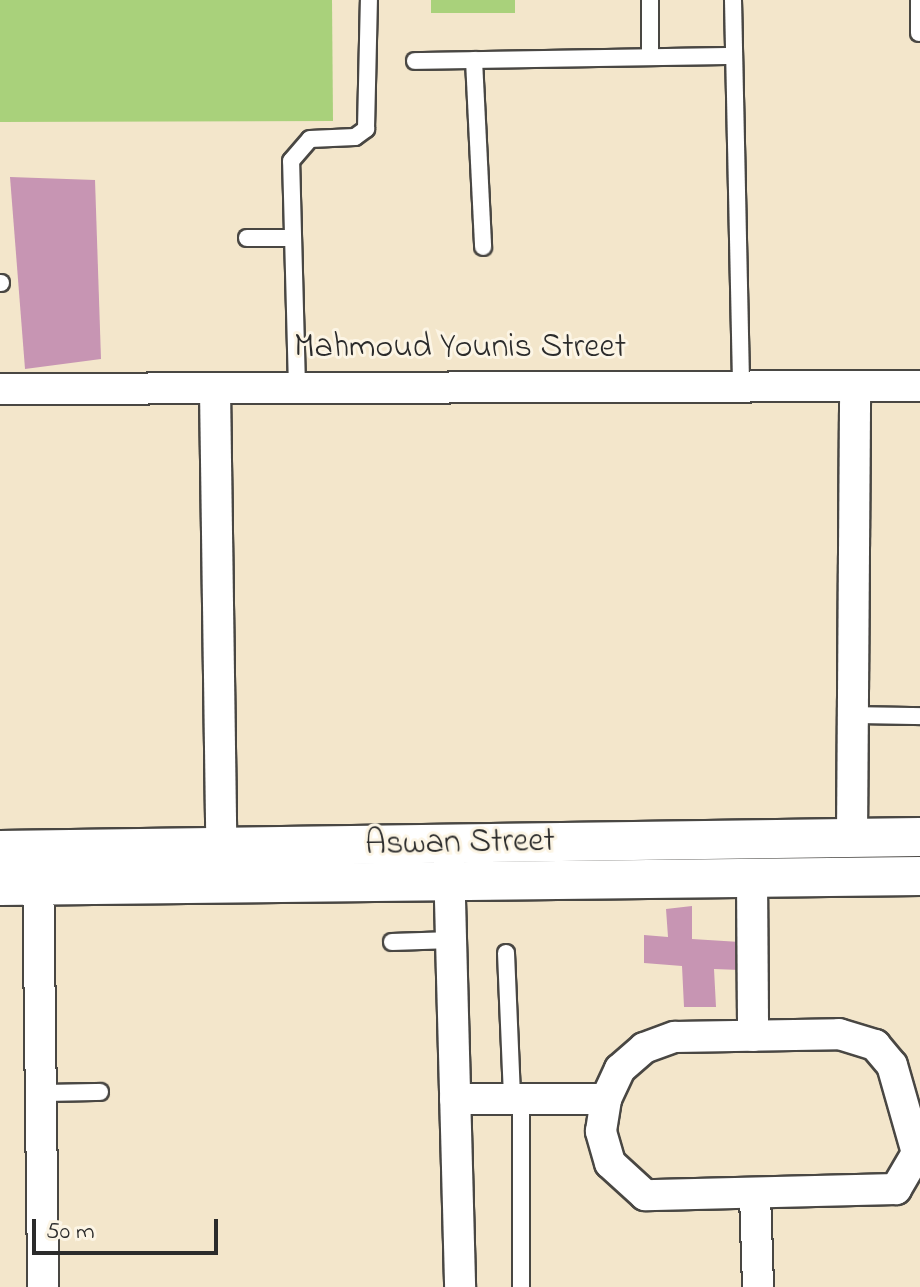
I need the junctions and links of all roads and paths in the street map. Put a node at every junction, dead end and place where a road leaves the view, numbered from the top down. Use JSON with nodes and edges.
{"nodes":[{"id":1,"x":369,"y":0,"type":"edge"},
{"id":2,"x":650,"y":0,"type":"edge"},
{"id":3,"x":733,"y":0,"type":"edge"},
{"id":4,"x":919,"y":3,"type":"edge"},
{"id":5,"x":919,"y":33,"type":"edge"},
{"id":6,"x":734,"y":56,"type":"junction"},
{"id":7,"x":650,"y":57,"type":"junction"},
{"id":8,"x":474,"y":60,"type":"junction"},
{"id":9,"x":415,"y":61,"type":"dead end"},
{"id":10,"x":247,"y":238,"type":"dead end"},
{"id":11,"x":293,"y":238,"type":"junction"},
{"id":12,"x":483,"y":247,"type":"dead end"},
{"id":13,"x":855,"y":386,"type":"junction"},
{"id":14,"x":920,"y":386,"type":"edge"},
{"id":15,"x":297,"y":387,"type":"junction"},
{"id":16,"x":741,"y":387,"type":"junction"},
{"id":17,"x":0,"y":389,"type":"edge"},
{"id":18,"x":215,"y":389,"type":"junction"},
{"id":19,"x":853,"y":715,"type":"junction"},
{"id":20,"x":920,"y":716,"type":"edge"},
{"id":21,"x":920,"y":837,"type":"edge"},
{"id":22,"x":852,"y":838,"type":"junction"},
{"id":23,"x":447,"y":844,"type":"junction"},
{"id":24,"x":221,"y":847,"type":"junction"},
{"id":25,"x":0,"y":850,"type":"edge"},
{"id":26,"x":38,"y":867,"type":"junction"},
{"id":27,"x":920,"y":876,"type":"edge"},
{"id":28,"x":752,"y":878,"type":"junction"},
{"id":29,"x":451,"y":881,"type":"junction"},
{"id":30,"x":0,"y":886,"type":"edge"},
{"id":31,"x":452,"y":940,"type":"junction"},
{"id":32,"x":392,"y":942,"type":"dead end"},
{"id":33,"x":506,"y":953,"type":"dead end"},
{"id":34,"x":753,"y":1036,"type":"junction"},
{"id":35,"x":100,"y":1092,"type":"dead end"},
{"id":36,"x":40,"y":1093,"type":"junction"},
{"id":37,"x":455,"y":1099,"type":"junction"},
{"id":38,"x":516,"y":1099,"type":"junction"},
{"id":39,"x":606,"y":1099,"type":"junction"},
{"id":40,"x":918,"y":1143,"type":"edge"},
{"id":41,"x":755,"y":1195,"type":"junction"},
{"id":42,"x":43,"y":1287,"type":"edge"},
{"id":43,"x":460,"y":1287,"type":"edge"},
{"id":44,"x":521,"y":1287,"type":"edge"},
{"id":45,"x":758,"y":1287,"type":"edge"}],
"edges":[{"from":1,"to":11,"type":"lane"},
{"from":2,"to":7,"type":"lane"},
{"from":3,"to":6,"type":"lane"},
{"from":4,"to":5,"type":"lane"},
{"from":6,"to":7,"type":"lane"},
{"from":6,"to":16,"type":"lane"},
{"from":7,"to":8,"type":"lane"},
{"from":8,"to":9,"type":"lane"},
{"from":8,"to":12,"type":"lane"},
{"from":10,"to":11,"type":"lane"},
{"from":11,"to":15,"type":"lane"},
{"from":13,"to":14,"type":"street","name":"Mahmoud Younis Street"},
{"from":13,"to":16,"type":"street","name":"Mahmoud Younis Street"},
{"from":13,"to":19,"type":"street"},
{"from":15,"to":16,"type":"street","name":"Mahmoud Younis Street"},
{"from":15,"to":18,"type":"street","name":"Mahmoud Younis Street"},
{"from":17,"to":18,"type":"street","name":"Mahmoud Younis Street"},
{"from":18,"to":24,"type":"street"},
{"from":19,"to":20,"type":"lane"},
{"from":19,"to":22,"type":"street"},
{"from":21,"to":22,"type":"street","name":"Aswan Street"},
{"from":22,"to":23,"type":"street","name":"Aswan Street"},
{"from":23,"to":24,"type":"street","name":"Aswan Street"},
{"from":23,"to":29,"type":"street"},
{"from":24,"to":26,"type":"street","name":"Aswan Street"},
{"from":25,"to":26,"type":"street","name":"Aswan Street"},
{"from":26,"to":29,"type":"street","name":"Aswan Street"},
{"from":26,"to":30,"type":"street","name":"Aswan Street"},
{"from":26,"to":36,"type":"street"},
{"from":27,"to":28,"type":"street","name":"Aswan Street"},
{"from":28,"to":29,"type":"street","name":"Aswan Street"},
{"from":28,"to":34,"type":"street"},
{"from":29,"to":31,"type":"street"},
{"from":31,"to":32,"type":"lane"},
{"from":31,"to":37,"type":"street"},
{"from":33,"to":38,"type":"lane"},
{"from":34,"to":39,"type":"street"},
{"from":34,"to":40,"type":"street"},
{"from":35,"to":36,"type":"lane"},
{"from":36,"to":42,"type":"street"},
{"from":37,"to":38,"type":"street"},
{"from":37,"to":43,"type":"street"},
{"from":38,"to":39,"type":"street"},
{"from":38,"to":44,"type":"lane"},
{"from":39,"to":41,"type":"street"},
{"from":40,"to":41,"type":"street"},
{"from":41,"to":45,"type":"street"}]}
